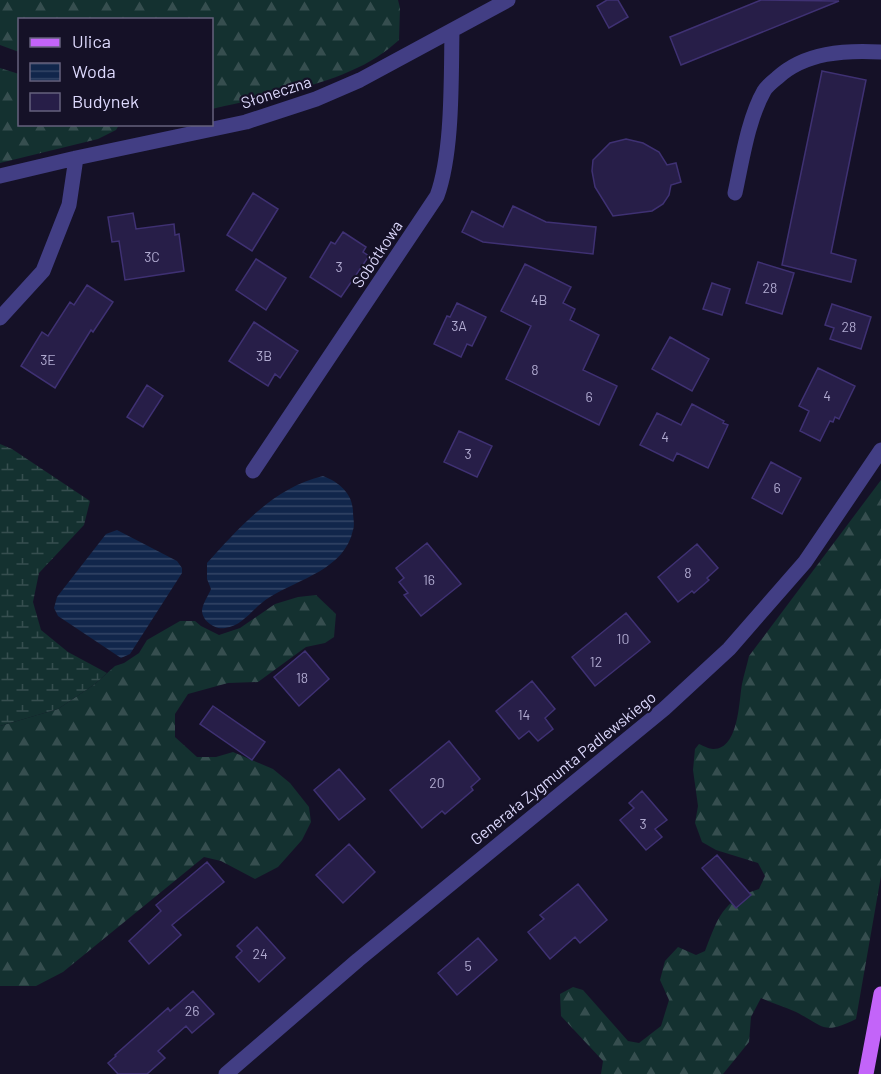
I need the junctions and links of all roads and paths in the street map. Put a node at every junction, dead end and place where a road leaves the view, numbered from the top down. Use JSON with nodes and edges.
{"nodes":[{"id":1,"x":508,"y":0,"type":"edge"},
{"id":2,"x":452,"y":31,"type":"junction"},
{"id":3,"x":881,"y":52,"type":"edge"},
{"id":4,"x":76,"y":158,"type":"junction"},
{"id":5,"x":0,"y":176,"type":"edge"},
{"id":6,"x":735,"y":193,"type":"dead end"},
{"id":7,"x":0,"y":318,"type":"edge"},
{"id":8,"x":881,"y":450,"type":"edge"},
{"id":9,"x":253,"y":471,"type":"dead end"},
{"id":10,"x":881,"y":994,"type":"edge"},
{"id":11,"x":226,"y":1074,"type":"edge"},
{"id":12,"x":866,"y":1074,"type":"edge"}],
"edges":[{"from":1,"to":2,"type":"street","name":"Słoneczna"},
{"from":2,"to":4,"type":"street","name":"Słoneczna"},
{"from":2,"to":9,"type":"street","name":"Sobótkowa"},
{"from":3,"to":6,"type":"street"},
{"from":4,"to":5,"type":"street","name":"Słoneczna"},
{"from":4,"to":7,"type":"street"},
{"from":8,"to":11,"type":"street","name":"Generała Zygmunta Padlewskiego"},
{"from":10,"to":12,"type":"main road"}]}
